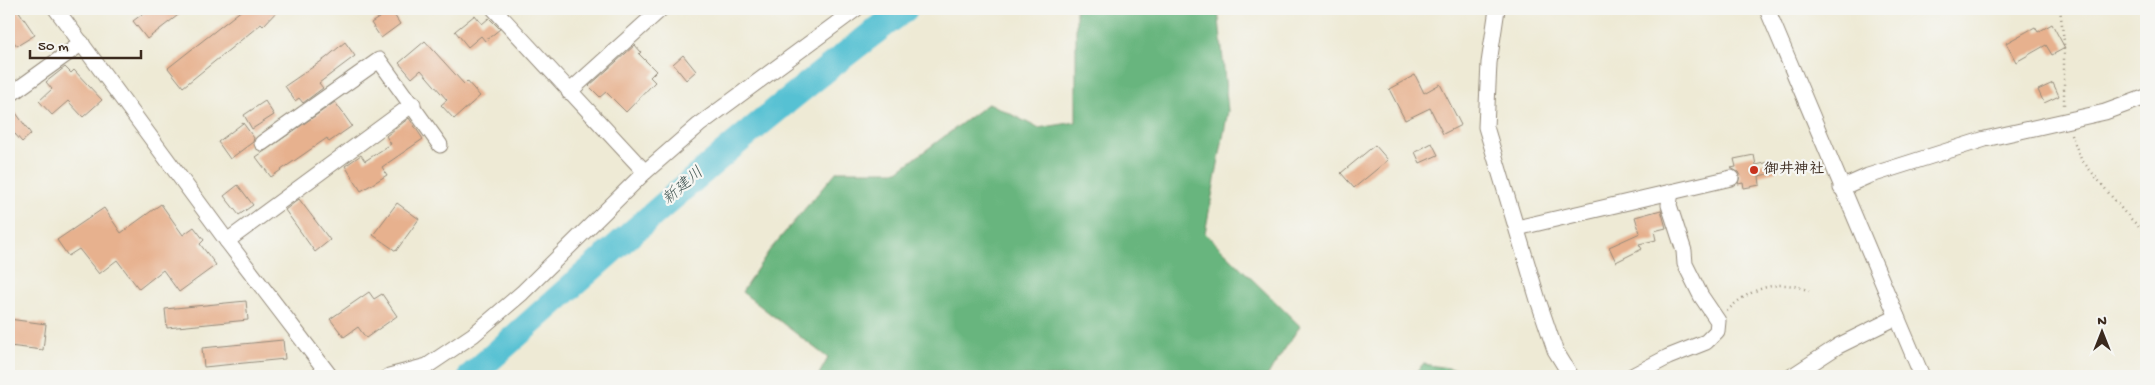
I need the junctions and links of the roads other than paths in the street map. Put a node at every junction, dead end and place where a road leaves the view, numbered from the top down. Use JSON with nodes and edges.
{"nodes":[{"id":1,"x":56,"y":9,"type":"edge"},
{"id":2,"x":494,"y":9,"type":"edge"},
{"id":3,"x":661,"y":9,"type":"edge"},
{"id":4,"x":856,"y":9,"type":"edge"},
{"id":5,"x":1497,"y":9,"type":"edge"},
{"id":6,"x":1767,"y":9,"type":"edge"},
{"id":7,"x":82,"y":44,"type":"junction"},
{"id":8,"x":9,"y":90,"type":"edge"},
{"id":9,"x":569,"y":92,"type":"junction"},
{"id":10,"x":2146,"y":97,"type":"edge"},
{"id":11,"x":413,"y":104,"type":"junction"},
{"id":12,"x":262,"y":143,"type":"dead end"},
{"id":13,"x":440,"y":145,"type":"dead end"},
{"id":14,"x":645,"y":172,"type":"junction"},
{"id":15,"x":1731,"y":178,"type":"dead end"},
{"id":16,"x":1841,"y":188,"type":"junction"},
{"id":17,"x":1672,"y":192,"type":"junction"},
{"id":18,"x":1517,"y":228,"type":"junction"},
{"id":19,"x":227,"y":242,"type":"junction"},
{"id":20,"x":1897,"y":317,"type":"junction"},
{"id":21,"x":330,"y":376,"type":"edge"},
{"id":22,"x":389,"y":376,"type":"edge"},
{"id":23,"x":1571,"y":376,"type":"edge"},
{"id":24,"x":1632,"y":376,"type":"edge"},
{"id":25,"x":1792,"y":376,"type":"edge"},
{"id":26,"x":1922,"y":376,"type":"edge"}],
"edges":[{"from":1,"to":7,"type":"street"},
{"from":2,"to":9,"type":"street"},
{"from":3,"to":9,"type":"street"},
{"from":4,"to":14,"type":"street"},
{"from":5,"to":18,"type":"street"},
{"from":6,"to":16,"type":"street"},
{"from":7,"to":8,"type":"street"},
{"from":7,"to":19,"type":"street"},
{"from":9,"to":14,"type":"street"},
{"from":10,"to":16,"type":"street"},
{"from":11,"to":12,"type":"street"},
{"from":11,"to":13,"type":"street"},
{"from":11,"to":19,"type":"street"},
{"from":14,"to":22,"type":"street"},
{"from":15,"to":17,"type":"street"},
{"from":16,"to":20,"type":"street"},
{"from":17,"to":18,"type":"street"},
{"from":17,"to":24,"type":"street"},
{"from":18,"to":23,"type":"street"},
{"from":19,"to":21,"type":"street"},
{"from":20,"to":25,"type":"street"},
{"from":20,"to":26,"type":"street"}]}
